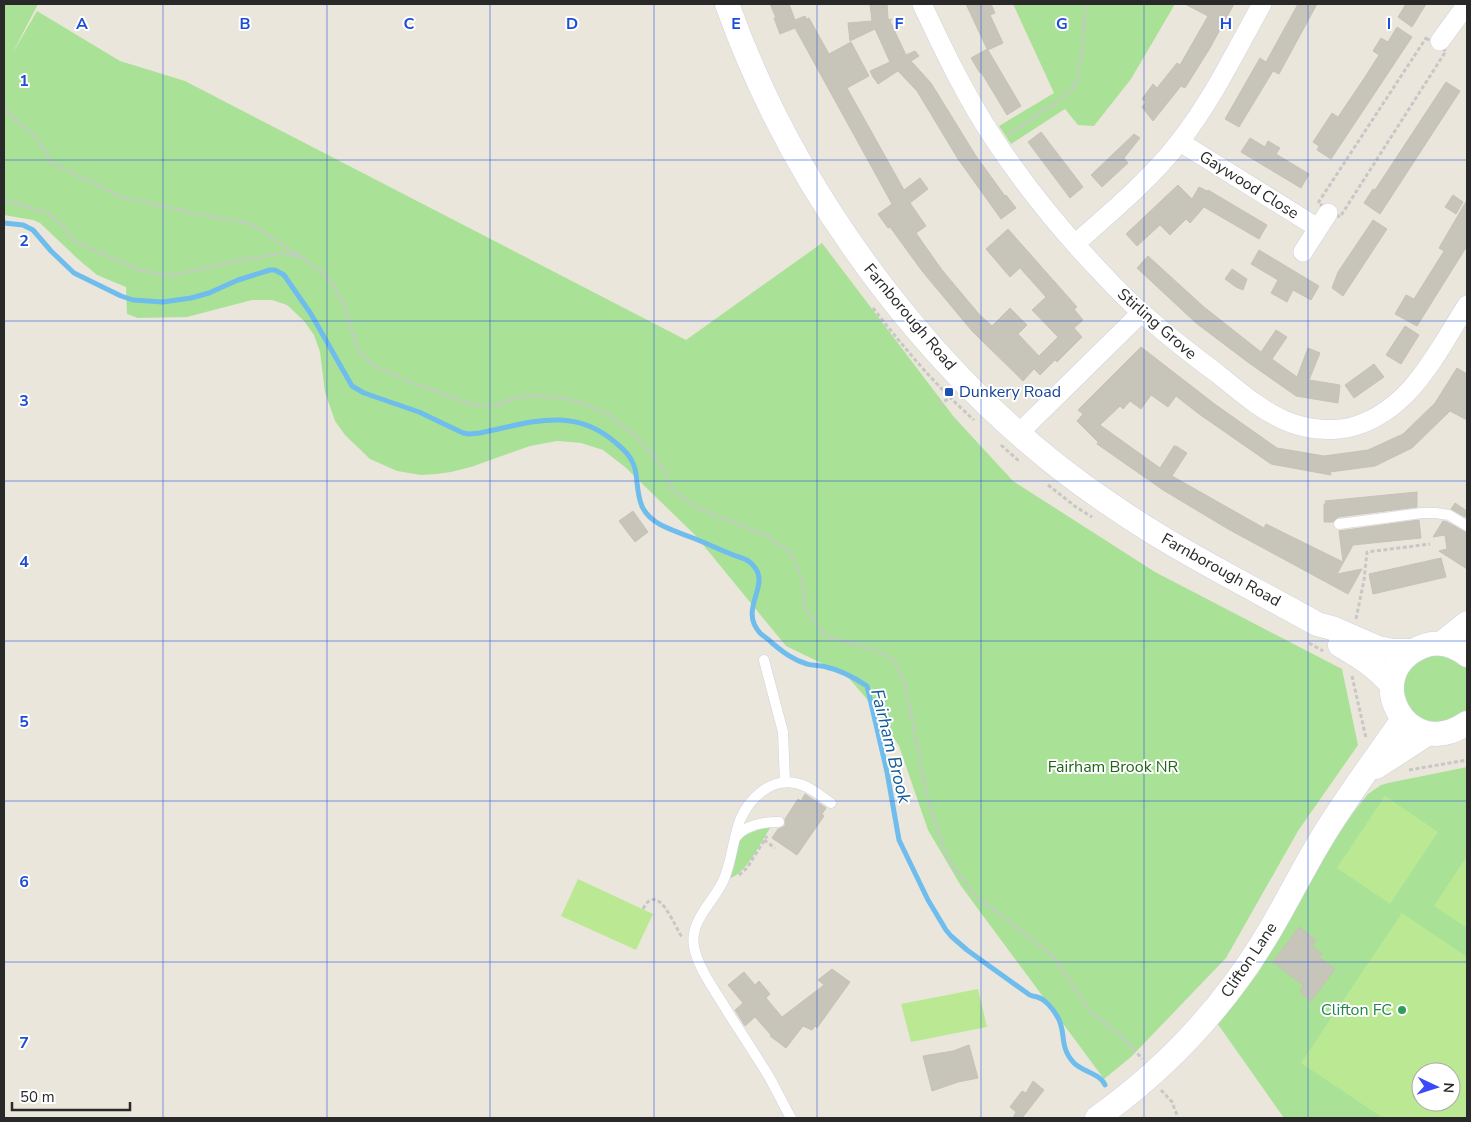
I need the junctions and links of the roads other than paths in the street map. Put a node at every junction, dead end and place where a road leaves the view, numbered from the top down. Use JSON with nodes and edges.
{"nodes":[{"id":1,"x":726,"y":4,"type":"edge"},
{"id":2,"x":922,"y":4,"type":"edge"},
{"id":3,"x":1262,"y":4,"type":"edge"},
{"id":4,"x":1464,"y":14,"type":"edge"},
{"id":5,"x":1433,"y":40,"type":"road end"},
{"id":6,"x":1180,"y":142,"type":"junction"},
{"id":7,"x":1075,"y":244,"type":"junction"},
{"id":8,"x":1303,"y":252,"type":"dead end"},
{"id":9,"x":1467,"y":305,"type":"edge"},
{"id":10,"x":1141,"y":313,"type":"junction"},
{"id":11,"x":1018,"y":434,"type":"junction"},
{"id":12,"x":1339,"y":524,"type":"dead end"},
{"id":13,"x":1467,"y":526,"type":"edge"},
{"id":14,"x":1467,"y":623,"type":"edge"},
{"id":15,"x":1317,"y":624,"type":"junction"},
{"id":16,"x":1442,"y":643,"type":"junction"},
{"id":17,"x":1411,"y":651,"type":"junction"},
{"id":18,"x":1467,"y":655,"type":"edge"},
{"id":19,"x":764,"y":660,"type":"dead end"},
{"id":20,"x":1392,"y":685,"type":"junction"},
{"id":21,"x":1403,"y":720,"type":"junction"},
{"id":22,"x":1467,"y":724,"type":"edge"},
{"id":23,"x":1427,"y":734,"type":"junction"},
{"id":24,"x":1366,"y":773,"type":"junction"},
{"id":25,"x":785,"y":782,"type":"junction"},
{"id":26,"x":831,"y":803,"type":"dead end"},
{"id":27,"x":777,"y":822,"type":"road end"},
{"id":28,"x":735,"y":839,"type":"junction"},
{"id":29,"x":791,"y":1118,"type":"edge"},
{"id":30,"x":1096,"y":1118,"type":"edge"}],
"edges":[{"from":1,"to":11,"type":"street","name":"Farnborough Road"},
{"from":2,"to":7,"type":"street","name":"Stirling Grove"},
{"from":3,"to":6,"type":"street"},
{"from":4,"to":5,"type":"street"},
{"from":6,"to":7,"type":"street"},
{"from":6,"to":8,"type":"street","name":"Gaywood Close"},
{"from":7,"to":10,"type":"street","name":"Stirling Grove"},
{"from":9,"to":10,"type":"street","name":"Stirling Grove"},
{"from":10,"to":11,"type":"street"},
{"from":11,"to":15,"type":"street","name":"Farnborough Road"},
{"from":12,"to":13,"type":"lane"},
{"from":14,"to":16,"type":"street"},
{"from":15,"to":17,"type":"street","name":"Farnborough Road"},
{"from":15,"to":20,"type":"street","name":"Farnborough Road"},
{"from":16,"to":17,"type":"street"},
{"from":16,"to":18,"type":"street"},
{"from":17,"to":20,"type":"street"},
{"from":19,"to":25,"type":"lane"},
{"from":20,"to":21,"type":"street"},
{"from":21,"to":23,"type":"street"},
{"from":21,"to":24,"type":"street","name":"Clifton Lane"},
{"from":22,"to":23,"type":"street"},
{"from":23,"to":24,"type":"street","name":"Clifton Lane"},
{"from":24,"to":30,"type":"street","name":"Clifton Lane"},
{"from":25,"to":26,"type":"lane"},
{"from":25,"to":28,"type":"lane"},
{"from":27,"to":28,"type":"lane"},
{"from":28,"to":29,"type":"lane"}]}
